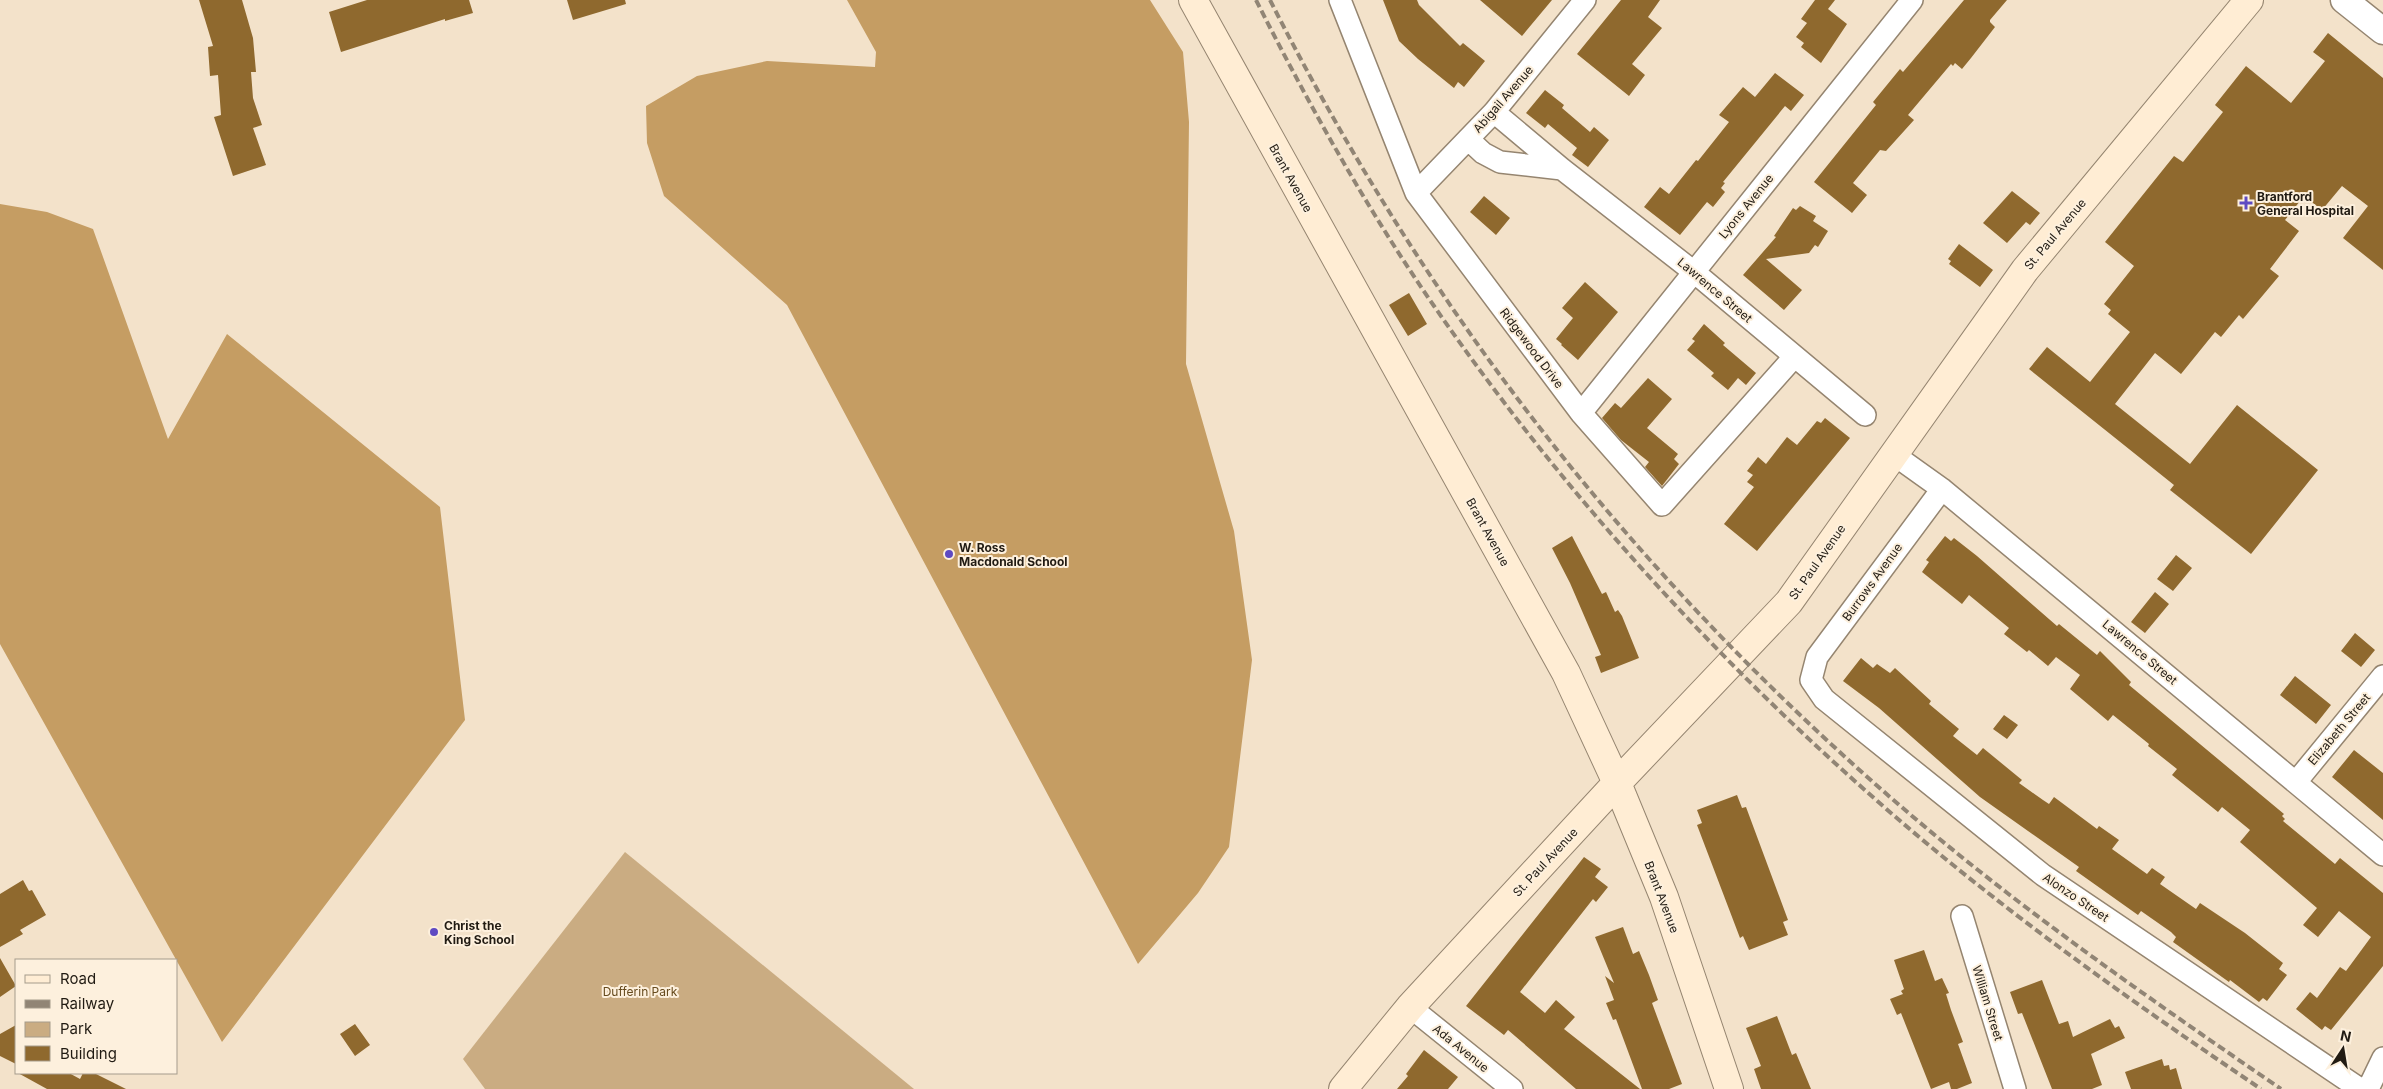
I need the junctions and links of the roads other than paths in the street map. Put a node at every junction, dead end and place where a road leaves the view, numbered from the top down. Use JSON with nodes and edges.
{"nodes":[{"id":1,"x":1193,"y":0,"type":"edge"},
{"id":2,"x":1340,"y":0,"type":"edge"},
{"id":3,"x":1585,"y":0,"type":"edge"},
{"id":4,"x":1912,"y":0,"type":"edge"},
{"id":5,"x":2249,"y":0,"type":"edge"},
{"id":6,"x":2344,"y":0,"type":"edge"},
{"id":7,"x":2383,"y":31,"type":"edge"},
{"id":8,"x":1494,"y":112,"type":"junction"},
{"id":9,"x":1468,"y":139,"type":"junction"},
{"id":10,"x":1562,"y":169,"type":"junction"},
{"id":11,"x":1416,"y":193,"type":"junction"},
{"id":12,"x":1694,"y":272,"type":"junction"},
{"id":13,"x":1794,"y":357,"type":"junction"},
{"id":14,"x":1581,"y":412,"type":"junction"},
{"id":15,"x":1865,"y":415,"type":"dead end"},
{"id":16,"x":1893,"y":454,"type":"junction"},
{"id":17,"x":1942,"y":489,"type":"junction"},
{"id":18,"x":2383,"y":676,"type":"edge"},
{"id":19,"x":1811,"y":680,"type":"joint"},
{"id":20,"x":2296,"y":782,"type":"junction"},
{"id":21,"x":1617,"y":783,"type":"junction"},
{"id":22,"x":2383,"y":855,"type":"edge"},
{"id":23,"x":1962,"y":916,"type":"dead end"},
{"id":24,"x":1410,"y":1007,"type":"junction"},
{"id":25,"x":2383,"y":1058,"type":"edge"},
{"id":26,"x":1342,"y":1089,"type":"edge"},
{"id":27,"x":1512,"y":1089,"type":"edge"},
{"id":28,"x":1729,"y":1089,"type":"edge"},
{"id":29,"x":2015,"y":1089,"type":"edge"},
{"id":30,"x":2360,"y":1089,"type":"edge"},
{"id":31,"x":2368,"y":1089,"type":"edge"}],
"edges":[{"from":1,"to":21,"type":"main road","name":"Brant Avenue"},
{"from":2,"to":11,"type":"street","name":"Ridgewood Drive"},
{"from":3,"to":8,"type":"street","name":"Abigail Avenue"},
{"from":4,"to":12,"type":"street","name":"Lyons Avenue"},
{"from":5,"to":16,"type":"main road","name":"St. Paul Avenue"},
{"from":6,"to":7,"type":"street"},
{"from":8,"to":9,"type":"street","name":"Abigail Avenue"},
{"from":8,"to":10,"type":"street","name":"Lawrence Street"},
{"from":9,"to":10,"type":"street"},
{"from":9,"to":11,"type":"street","name":"Abigail Avenue"},
{"from":10,"to":12,"type":"street","name":"Lawrence Street"},
{"from":11,"to":14,"type":"street","name":"Ridgewood Drive"},
{"from":12,"to":13,"type":"street","name":"Lawrence Street"},
{"from":12,"to":14,"type":"street","name":"Lyons Avenue"},
{"from":13,"to":14,"type":"street","name":"Ridgewood Drive"},
{"from":13,"to":15,"type":"street","name":"Lawrence Street"},
{"from":16,"to":17,"type":"street","name":"Lawrence Street"},
{"from":16,"to":21,"type":"main road","name":"St. Paul Avenue"},
{"from":17,"to":19,"type":"street","name":"Burrows Avenue"},
{"from":17,"to":20,"type":"street","name":"Lawrence Street"},
{"from":18,"to":20,"type":"street","name":"Elizabeth Street"},
{"from":19,"to":30,"type":"street","name":"Alonzo Street"},
{"from":20,"to":22,"type":"street","name":"Lawrence Street"},
{"from":21,"to":24,"type":"main road","name":"St. Paul Avenue"},
{"from":21,"to":28,"type":"main road","name":"Brant Avenue"},
{"from":23,"to":29,"type":"street","name":"William Street"},
{"from":24,"to":26,"type":"main road","name":"St. Paul Avenue"},
{"from":24,"to":27,"type":"street","name":"Ada Avenue"},
{"from":25,"to":31,"type":"street"}]}
